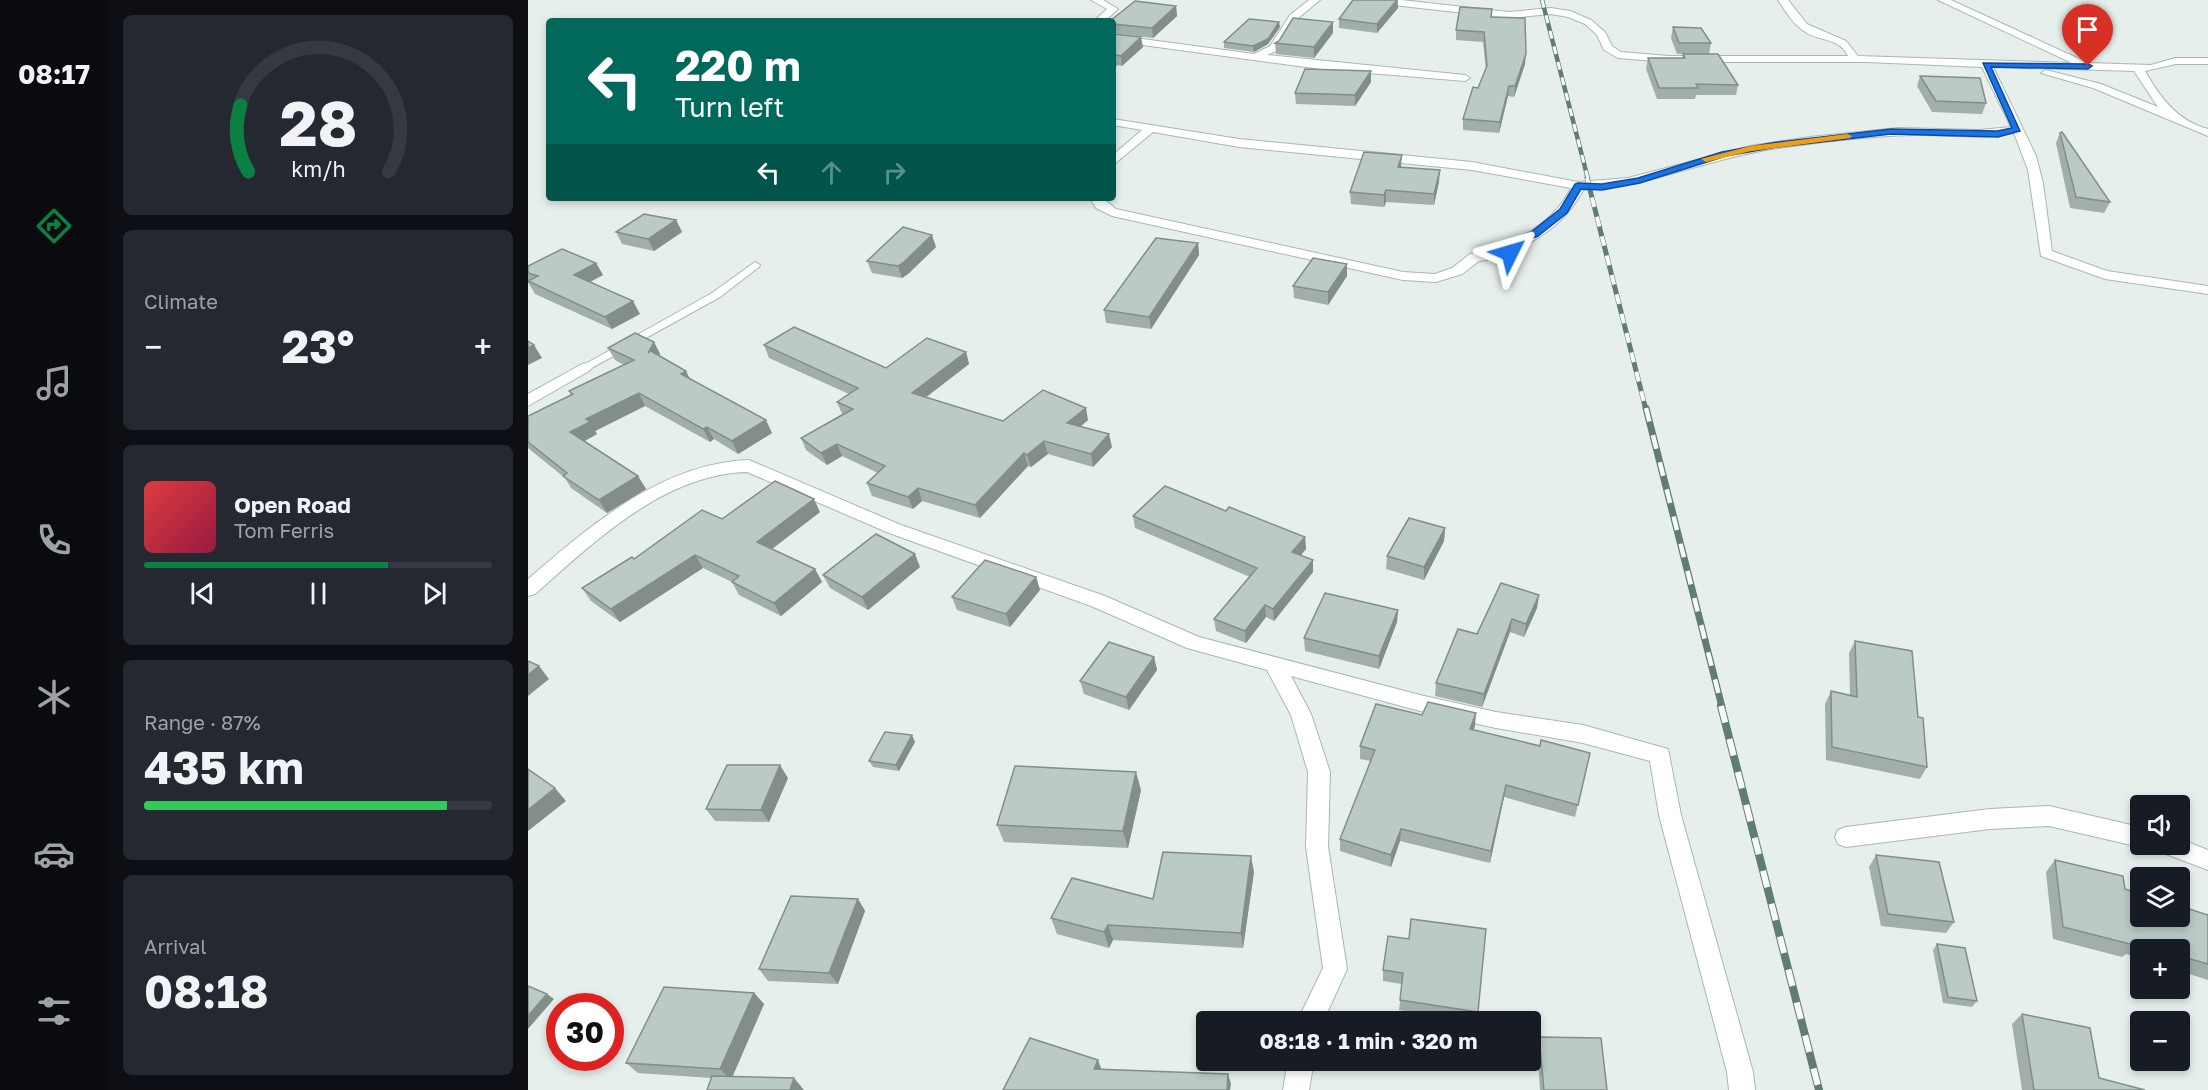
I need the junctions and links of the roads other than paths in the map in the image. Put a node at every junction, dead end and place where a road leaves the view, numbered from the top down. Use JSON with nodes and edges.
{"nodes":[{"id":1,"x":1096,"y":0,"type":"edge"},
{"id":2,"x":1124,"y":0,"type":"edge"},
{"id":3,"x":1315,"y":0,"type":"edge"},
{"id":4,"x":1375,"y":0,"type":"edge"},
{"id":5,"x":1783,"y":0,"type":"edge"},
{"id":6,"x":1943,"y":0,"type":"edge"},
{"id":7,"x":1113,"y":9,"type":"junction"},
{"id":8,"x":1102,"y":18,"type":"edge"},
{"id":9,"x":1116,"y":38,"type":"edge"},
{"id":10,"x":1255,"y":57,"type":"junction"},
{"id":11,"x":1854,"y":59,"type":"junction"},
{"id":12,"x":2208,"y":62,"type":"edge"},
{"id":13,"x":1986,"y":64,"type":"junction"},
{"id":14,"x":2015,"y":65,"type":"junction"},
{"id":15,"x":2088,"y":66,"type":"junction"},
{"id":16,"x":2137,"y":67,"type":"junction"},
{"id":17,"x":1465,"y":78,"type":"dead end"},
{"id":18,"x":2172,"y":117,"type":"junction"},
{"id":19,"x":1116,"y":122,"type":"edge"},
{"id":20,"x":1151,"y":128,"type":"junction"},
{"id":21,"x":2017,"y":129,"type":"junction"},
{"id":22,"x":2208,"y":133,"type":"edge"},
{"id":23,"x":1116,"y":158,"type":"edge"},
{"id":24,"x":1578,"y":186,"type":"junction"},
{"id":25,"x":1098,"y":201,"type":"edge"},
{"id":26,"x":755,"y":265,"type":"dead end"},
{"id":27,"x":2208,"y":291,"type":"edge"},
{"id":28,"x":584,"y":368,"type":"joint"},
{"id":29,"x":528,"y":401,"type":"edge"},
{"id":30,"x":528,"y":589,"type":"edge"},
{"id":31,"x":1273,"y":663,"type":"junction"},
{"id":32,"x":2130,"y":835,"type":"edge"},
{"id":33,"x":1846,"y":837,"type":"dead end"},
{"id":34,"x":2190,"y":853,"type":"edge"},
{"id":35,"x":2208,"y":860,"type":"edge"},
{"id":36,"x":1314,"y":1011,"type":"edge"},
{"id":37,"x":1299,"y":1071,"type":"edge"},
{"id":38,"x":1296,"y":1090,"type":"edge"},
{"id":39,"x":1742,"y":1090,"type":"edge"}],
"edges":[{"from":1,"to":7,"type":"street"},
{"from":2,"to":7,"type":"street"},
{"from":3,"to":10,"type":"street"},
{"from":4,"to":11,"type":"street"},
{"from":5,"to":11,"type":"street"},
{"from":6,"to":15,"type":"street"},
{"from":7,"to":8,"type":"street"},
{"from":9,"to":10,"type":"street"},
{"from":10,"to":17,"type":"street"},
{"from":11,"to":13,"type":"street"},
{"from":12,"to":16,"type":"street"},
{"from":13,"to":14,"type":"street"},
{"from":13,"to":21,"type":"street"},
{"from":14,"to":15,"type":"street"},
{"from":14,"to":18,"type":"street"},
{"from":15,"to":16,"type":"street"},
{"from":16,"to":18,"type":"street"},
{"from":18,"to":22,"type":"street"},
{"from":19,"to":20,"type":"street"},
{"from":20,"to":23,"type":"street"},
{"from":20,"to":24,"type":"street"},
{"from":21,"to":24,"type":"street"},
{"from":21,"to":27,"type":"street"},
{"from":24,"to":25,"type":"street"},
{"from":26,"to":28,"type":"lane"},
{"from":28,"to":29,"type":"street"},
{"from":30,"to":31,"type":"street"},
{"from":31,"to":36,"type":"street"},
{"from":31,"to":39,"type":"street"},
{"from":32,"to":33,"type":"street"},
{"from":34,"to":35,"type":"street"},
{"from":37,"to":38,"type":"street"}]}
